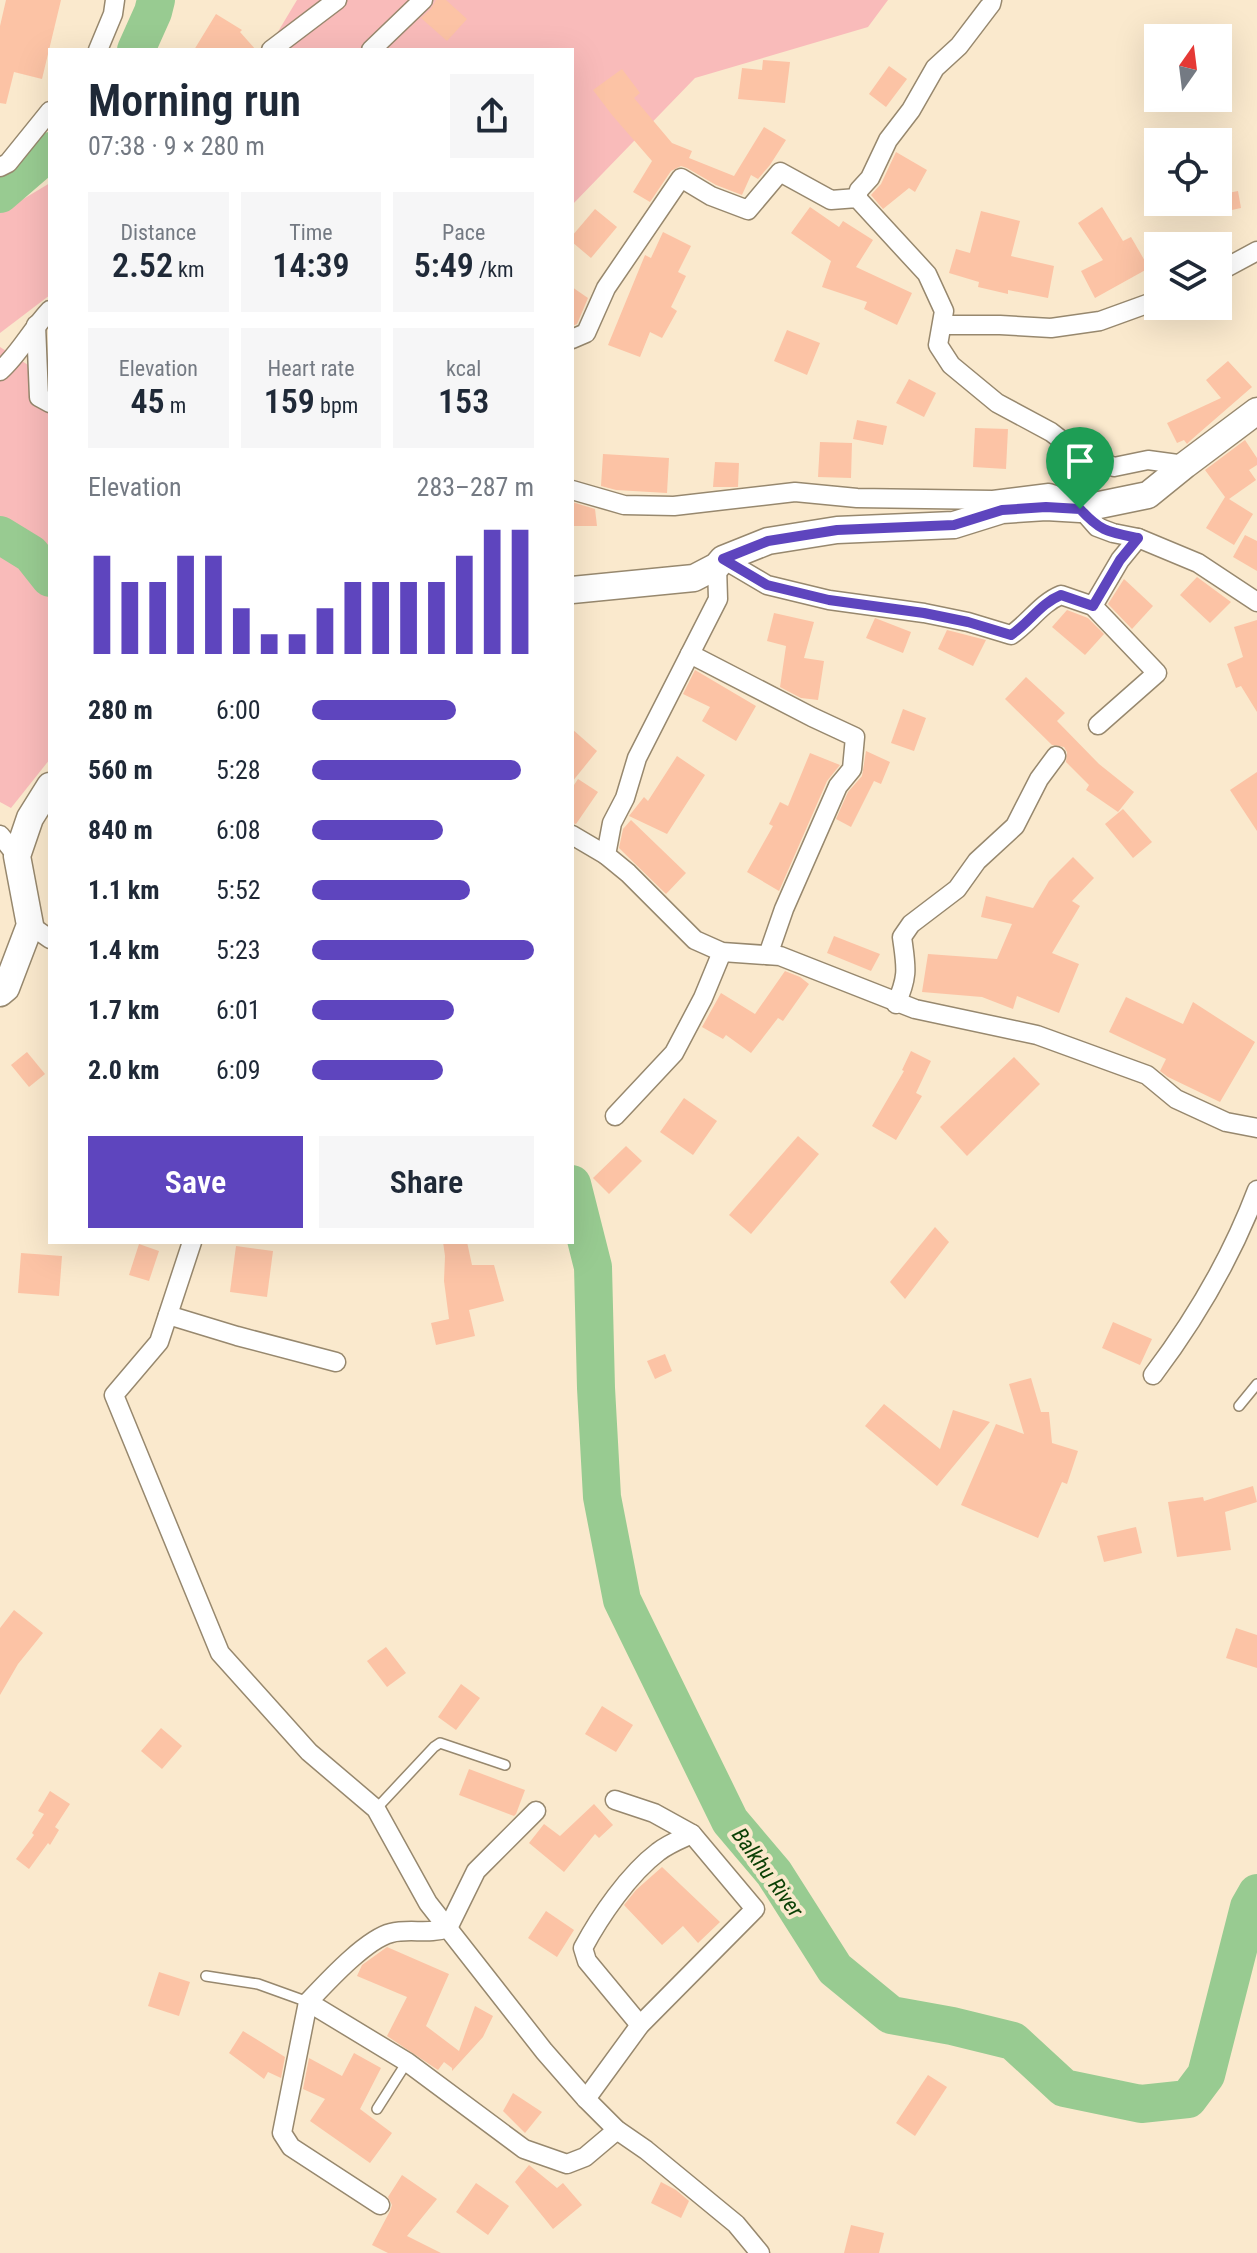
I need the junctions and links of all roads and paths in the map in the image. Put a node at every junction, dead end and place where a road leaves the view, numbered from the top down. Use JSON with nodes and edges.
{"nodes":[{"id":1,"x":115,"y":0,"type":"edge"},
{"id":2,"x":337,"y":0,"type":"edge"},
{"id":3,"x":423,"y":0,"type":"edge"},
{"id":4,"x":992,"y":0,"type":"edge"},
{"id":5,"x":99,"y":48,"type":"edge"},
{"id":6,"x":274,"y":48,"type":"edge"},
{"id":7,"x":373,"y":48,"type":"edge"},
{"id":8,"x":48,"y":113,"type":"edge"},
{"id":9,"x":0,"y":167,"type":"edge"},
{"id":10,"x":857,"y":198,"type":"junction"},
{"id":11,"x":1257,"y":251,"type":"edge"},
{"id":12,"x":1232,"y":264,"type":"edge"},
{"id":13,"x":1144,"y":305,"type":"edge"},
{"id":14,"x":48,"y":312,"type":"edge"},
{"id":15,"x":36,"y":325,"type":"junction"},
{"id":16,"x":943,"y":325,"type":"junction"},
{"id":17,"x":574,"y":338,"type":"edge"},
{"id":18,"x":0,"y":371,"type":"edge"},
{"id":19,"x":48,"y":402,"type":"edge"},
{"id":20,"x":1257,"y":411,"type":"edge"},
{"id":21,"x":1185,"y":465,"type":"junction"},
{"id":22,"x":574,"y":491,"type":"edge"},
{"id":23,"x":1080,"y":509,"type":"junction"},
{"id":24,"x":1138,"y":538,"type":"junction"},
{"id":25,"x":720,"y":562,"type":"junction"},
{"id":26,"x":574,"y":590,"type":"edge"},
{"id":27,"x":1257,"y":602,"type":"edge"},
{"id":28,"x":1093,"y":606,"type":"junction"},
{"id":29,"x":690,"y":654,"type":"junction"},
{"id":30,"x":1098,"y":725,"type":"dead end"},
{"id":31,"x":1056,"y":756,"type":"dead end"},
{"id":32,"x":48,"y":789,"type":"edge"},
{"id":33,"x":0,"y":835,"type":"edge"},
{"id":34,"x":574,"y":836,"type":"edge"},
{"id":35,"x":606,"y":855,"type":"junction"},
{"id":36,"x":17,"y":856,"type":"junction"},
{"id":37,"x":40,"y":932,"type":"edge"},
{"id":38,"x":722,"y":952,"type":"junction"},
{"id":39,"x":768,"y":955,"type":"junction"},
{"id":40,"x":0,"y":993,"type":"edge"},
{"id":41,"x":896,"y":1004,"type":"junction"},
{"id":42,"x":615,"y":1116,"type":"dead end"},
{"id":43,"x":1257,"y":1128,"type":"edge"},
{"id":44,"x":1257,"y":1190,"type":"edge"},
{"id":45,"x":191,"y":1244,"type":"edge"},
{"id":46,"x":168,"y":1315,"type":"junction"},
{"id":47,"x":336,"y":1362,"type":"dead end"},
{"id":48,"x":1153,"y":1375,"type":"dead end"},
{"id":49,"x":1257,"y":1384,"type":"edge"},
{"id":50,"x":1239,"y":1406,"type":"dead end"},
{"id":51,"x":505,"y":1765,"type":"dead end"},
{"id":52,"x":615,"y":1800,"type":"dead end"},
{"id":53,"x":376,"y":1809,"type":"junction"},
{"id":54,"x":536,"y":1811,"type":"dead end"},
{"id":55,"x":692,"y":1834,"type":"junction"},
{"id":56,"x":448,"y":1928,"type":"junction"},
{"id":57,"x":206,"y":1976,"type":"dead end"},
{"id":58,"x":308,"y":2002,"type":"junction"},
{"id":59,"x":640,"y":2025,"type":"junction"},
{"id":60,"x":407,"y":2062,"type":"junction"},
{"id":61,"x":586,"y":2099,"type":"junction"},
{"id":62,"x":377,"y":2109,"type":"dead end"},
{"id":63,"x":617,"y":2130,"type":"junction"},
{"id":64,"x":380,"y":2205,"type":"dead end"},
{"id":65,"x":760,"y":2253,"type":"edge"}],
"edges":[{"from":1,"to":5,"type":"street"},
{"from":2,"to":6,"type":"street"},
{"from":3,"to":7,"type":"street"},
{"from":4,"to":10,"type":"street"},
{"from":8,"to":9,"type":"street"},
{"from":10,"to":16,"type":"street"},
{"from":10,"to":17,"type":"street"},
{"from":11,"to":12,"type":"street"},
{"from":13,"to":16,"type":"street"},
{"from":14,"to":15,"type":"street"},
{"from":15,"to":18,"type":"street"},
{"from":15,"to":19,"type":"street"},
{"from":16,"to":21,"type":"street"},
{"from":20,"to":21,"type":"street"},
{"from":21,"to":23,"type":"street"},
{"from":22,"to":23,"type":"street"},
{"from":23,"to":24,"type":"street"},
{"from":23,"to":25,"type":"street"},
{"from":24,"to":27,"type":"street"},
{"from":24,"to":28,"type":"street"},
{"from":25,"to":26,"type":"street"},
{"from":25,"to":28,"type":"street"},
{"from":25,"to":29,"type":"street"},
{"from":28,"to":30,"type":"street"},
{"from":29,"to":35,"type":"street"},
{"from":29,"to":39,"type":"street"},
{"from":31,"to":41,"type":"street"},
{"from":32,"to":36,"type":"street"},
{"from":33,"to":36,"type":"street"},
{"from":34,"to":35,"type":"street"},
{"from":35,"to":38,"type":"street"},
{"from":36,"to":37,"type":"street"},
{"from":37,"to":40,"type":"street"},
{"from":38,"to":39,"type":"street"},
{"from":38,"to":42,"type":"street"},
{"from":39,"to":41,"type":"street"},
{"from":41,"to":43,"type":"street"},
{"from":44,"to":48,"type":"street"},
{"from":45,"to":46,"type":"street"},
{"from":46,"to":47,"type":"street"},
{"from":46,"to":53,"type":"street"},
{"from":49,"to":50,"type":"lane"},
{"from":51,"to":53,"type":"lane"},
{"from":52,"to":55,"type":"street"},
{"from":53,"to":56,"type":"street"},
{"from":54,"to":56,"type":"street"},
{"from":55,"to":59,"type":"street"},
{"from":55,"to":59,"type":"street"},
{"from":56,"to":58,"type":"street"},
{"from":56,"to":61,"type":"street"},
{"from":57,"to":58,"type":"lane"},
{"from":58,"to":60,"type":"street"},
{"from":58,"to":64,"type":"street"},
{"from":59,"to":61,"type":"street"},
{"from":60,"to":62,"type":"lane"},
{"from":60,"to":63,"type":"street"},
{"from":61,"to":63,"type":"street"},
{"from":63,"to":65,"type":"street"}]}
